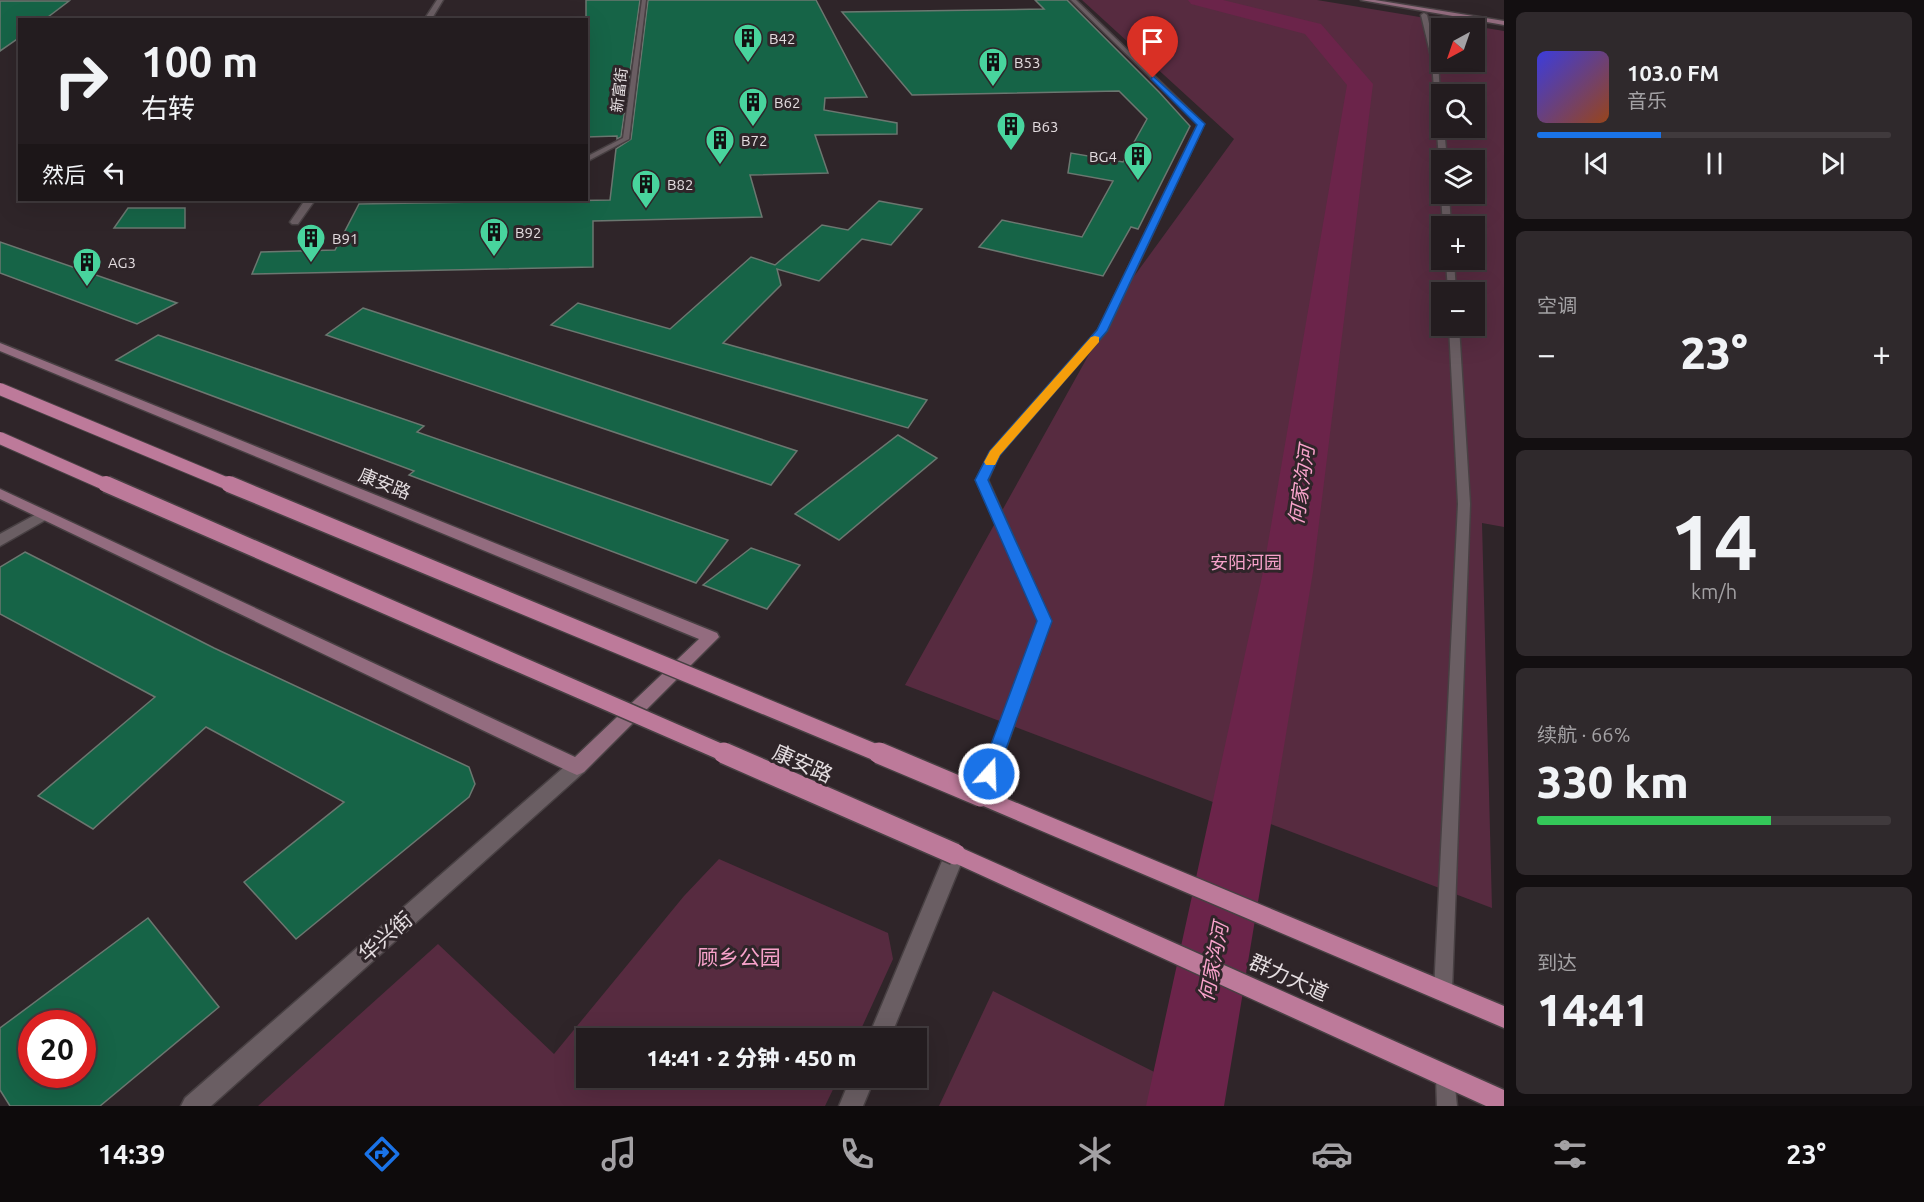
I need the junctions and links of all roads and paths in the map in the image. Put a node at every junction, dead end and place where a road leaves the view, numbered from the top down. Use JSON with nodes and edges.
{"nodes":[{"id":1,"x":440,"y":0,"type":"edge"},
{"id":2,"x":644,"y":0,"type":"edge"},
{"id":3,"x":1073,"y":0,"type":"edge"},
{"id":4,"x":1364,"y":0,"type":"edge"},
{"id":5,"x":1386,"y":0,"type":"edge"},
{"id":6,"x":1414,"y":0,"type":"edge"},
{"id":7,"x":1481,"y":11,"type":"dead end"},
{"id":8,"x":1424,"y":15,"type":"dead end"},
{"id":9,"x":428,"y":18,"type":"edge"},
{"id":10,"x":1504,"y":21,"type":"edge"},
{"id":11,"x":1442,"y":150,"type":"edge"},
{"id":12,"x":588,"y":159,"type":"edge"},
{"id":13,"x":309,"y":201,"type":"edge"},
{"id":14,"x":295,"y":222,"type":"dead end"},
{"id":15,"x":1455,"y":336,"type":"edge"},
{"id":16,"x":0,"y":347,"type":"edge"},
{"id":17,"x":0,"y":389,"type":"edge"},
{"id":18,"x":0,"y":438,"type":"edge"},
{"id":19,"x":0,"y":493,"type":"edge"},
{"id":20,"x":44,"y":515,"type":"junction"},
{"id":21,"x":0,"y":541,"type":"edge"},
{"id":22,"x":577,"y":767,"type":"junction"},
{"id":23,"x":981,"y":796,"type":"junction"},
{"id":24,"x":955,"y":854,"type":"junction"},
{"id":25,"x":1443,"y":991,"type":"junction"},
{"id":26,"x":1504,"y":1017,"type":"edge"},
{"id":27,"x":883,"y":1028,"type":"edge"},
{"id":28,"x":1445,"y":1077,"type":"junction"},
{"id":29,"x":858,"y":1088,"type":"edge"},
{"id":30,"x":1504,"y":1102,"type":"edge"},
{"id":31,"x":193,"y":1106,"type":"edge"},
{"id":32,"x":851,"y":1106,"type":"edge"},
{"id":33,"x":1446,"y":1106,"type":"edge"}],
"edges":[{"from":1,"to":9,"type":"street"},
{"from":2,"to":12,"type":"lane","name":"新富街"},
{"from":3,"to":23,"type":"lane"},
{"from":4,"to":10,"type":"main road"},
{"from":5,"to":10,"type":"main road"},
{"from":6,"to":7,"type":"main road"},
{"from":8,"to":11,"type":"lane"},
{"from":13,"to":14,"type":"street"},
{"from":15,"to":25,"type":"lane"},
{"from":16,"to":22,"type":"main road","name":"康安路"},
{"from":17,"to":23,"type":"main road","name":"康安路","bridge":true},
{"from":18,"to":24,"type":"main road","name":"康安路","bridge":true},
{"from":19,"to":20,"type":"main road"},
{"from":20,"to":21,"type":"street"},
{"from":20,"to":22,"type":"main road"},
{"from":22,"to":31,"type":"street","name":"华兴街"},
{"from":23,"to":25,"type":"main road"},
{"from":24,"to":27,"type":"street"},
{"from":24,"to":28,"type":"main road","name":"群力大道"},
{"from":25,"to":26,"type":"main road"},
{"from":28,"to":30,"type":"main road","name":"群力大道"},
{"from":28,"to":33,"type":"lane"},
{"from":29,"to":32,"type":"street"}]}
